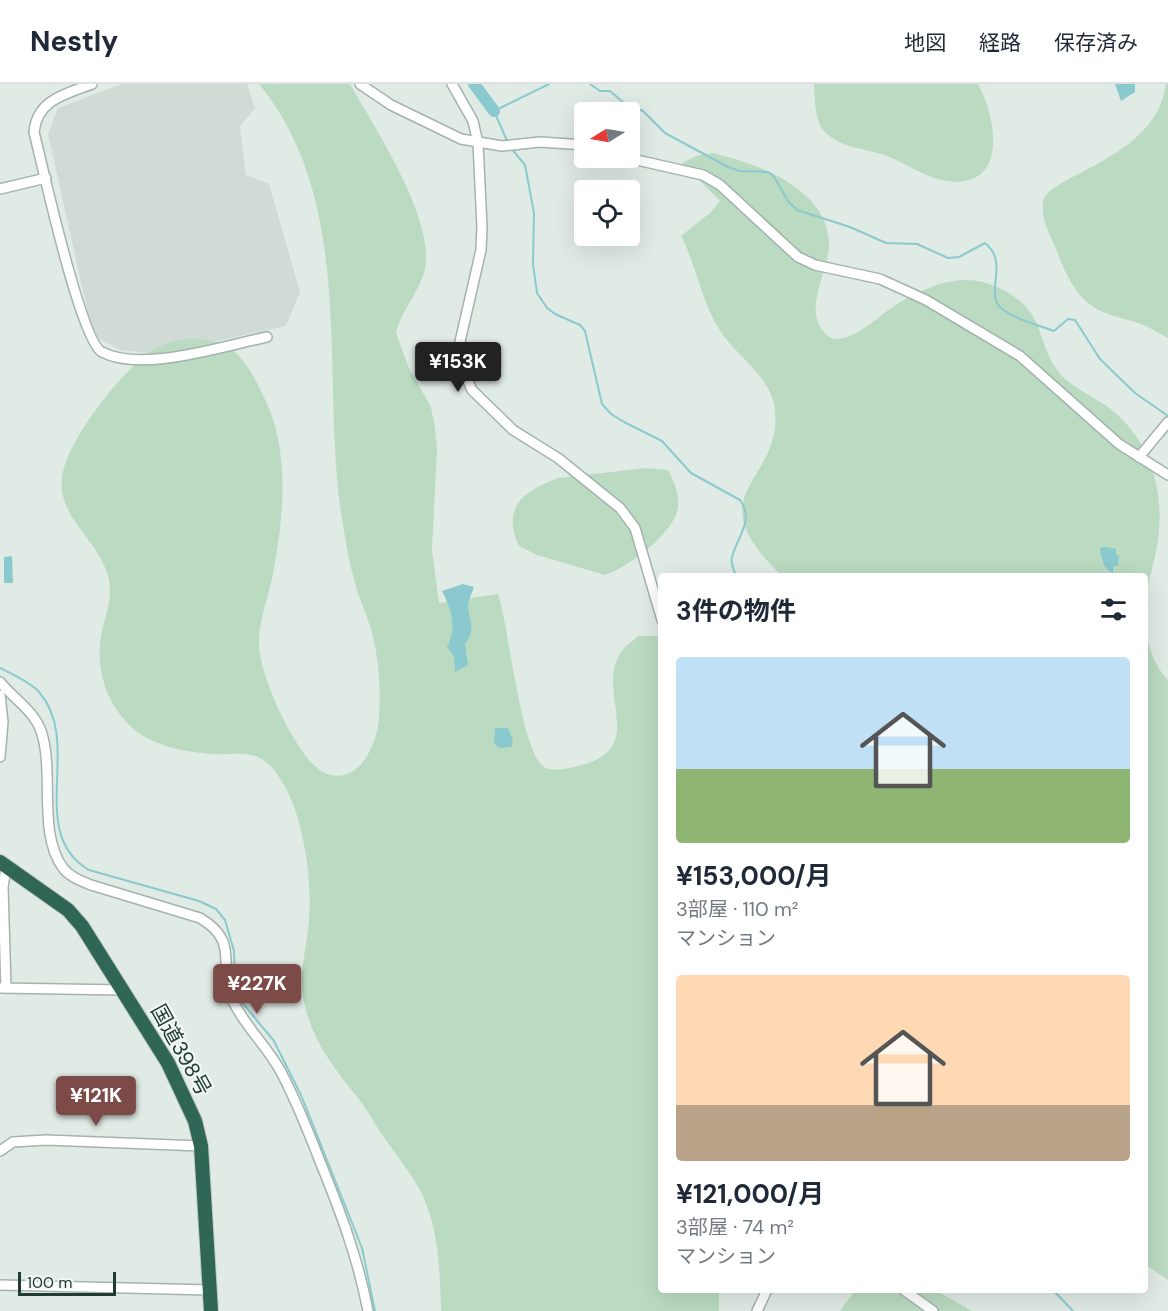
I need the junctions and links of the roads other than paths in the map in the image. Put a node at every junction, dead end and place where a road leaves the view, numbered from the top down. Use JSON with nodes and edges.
{"nodes":[{"id":1,"x":92,"y":84,"type":"edge"},
{"id":2,"x":360,"y":84,"type":"edge"},
{"id":3,"x":452,"y":84,"type":"edge"},
{"id":4,"x":478,"y":143,"type":"junction"},
{"id":5,"x":574,"y":144,"type":"edge"},
{"id":6,"x":640,"y":161,"type":"edge"},
{"id":7,"x":45,"y":178,"type":"junction"},
{"id":8,"x":0,"y":189,"type":"edge"},
{"id":9,"x":267,"y":337,"type":"dead end"},
{"id":10,"x":1165,"y":426,"type":"edge"},
{"id":11,"x":1139,"y":457,"type":"junction"},
{"id":12,"x":1168,"y":475,"type":"edge"},
{"id":13,"x":658,"y":606,"type":"edge"},
{"id":14,"x":0,"y":681,"type":"edge"},
{"id":15,"x":0,"y":695,"type":"edge"},
{"id":16,"x":0,"y":757,"type":"edge"},
{"id":17,"x":3,"y":865,"type":"edge"},
{"id":18,"x":3,"y":988,"type":"edge"},
{"id":19,"x":123,"y":990,"type":"junction"},
{"id":20,"x":201,"y":1146,"type":"junction"},
{"id":21,"x":0,"y":1151,"type":"edge"},
{"id":22,"x":0,"y":1286,"type":"edge"},
{"id":23,"x":210,"y":1290,"type":"junction"},
{"id":24,"x":766,"y":1293,"type":"edge"},
{"id":25,"x":908,"y":1293,"type":"edge"},
{"id":26,"x":211,"y":1311,"type":"edge"},
{"id":27,"x":368,"y":1311,"type":"edge"},
{"id":28,"x":758,"y":1311,"type":"edge"},
{"id":29,"x":933,"y":1311,"type":"edge"}],
"edges":[{"from":1,"to":7,"type":"street"},
{"from":2,"to":4,"type":"street"},
{"from":3,"to":4,"type":"street"},
{"from":4,"to":5,"type":"street"},
{"from":4,"to":13,"type":"street"},
{"from":6,"to":11,"type":"street"},
{"from":7,"to":8,"type":"street"},
{"from":7,"to":9,"type":"street"},
{"from":10,"to":11,"type":"street"},
{"from":11,"to":12,"type":"street"},
{"from":14,"to":27,"type":"street"},
{"from":15,"to":16,"type":"street"},
{"from":17,"to":18,"type":"street"},
{"from":17,"to":19,"type":"highway","name":"国道398号"},
{"from":18,"to":19,"type":"street"},
{"from":19,"to":20,"type":"highway","name":"国道398号"},
{"from":20,"to":21,"type":"street"},
{"from":20,"to":23,"type":"highway","name":"国道398号"},
{"from":22,"to":23,"type":"street"},
{"from":23,"to":26,"type":"highway","name":"国道398号"},
{"from":24,"to":28,"type":"street"},
{"from":25,"to":29,"type":"street"}]}
